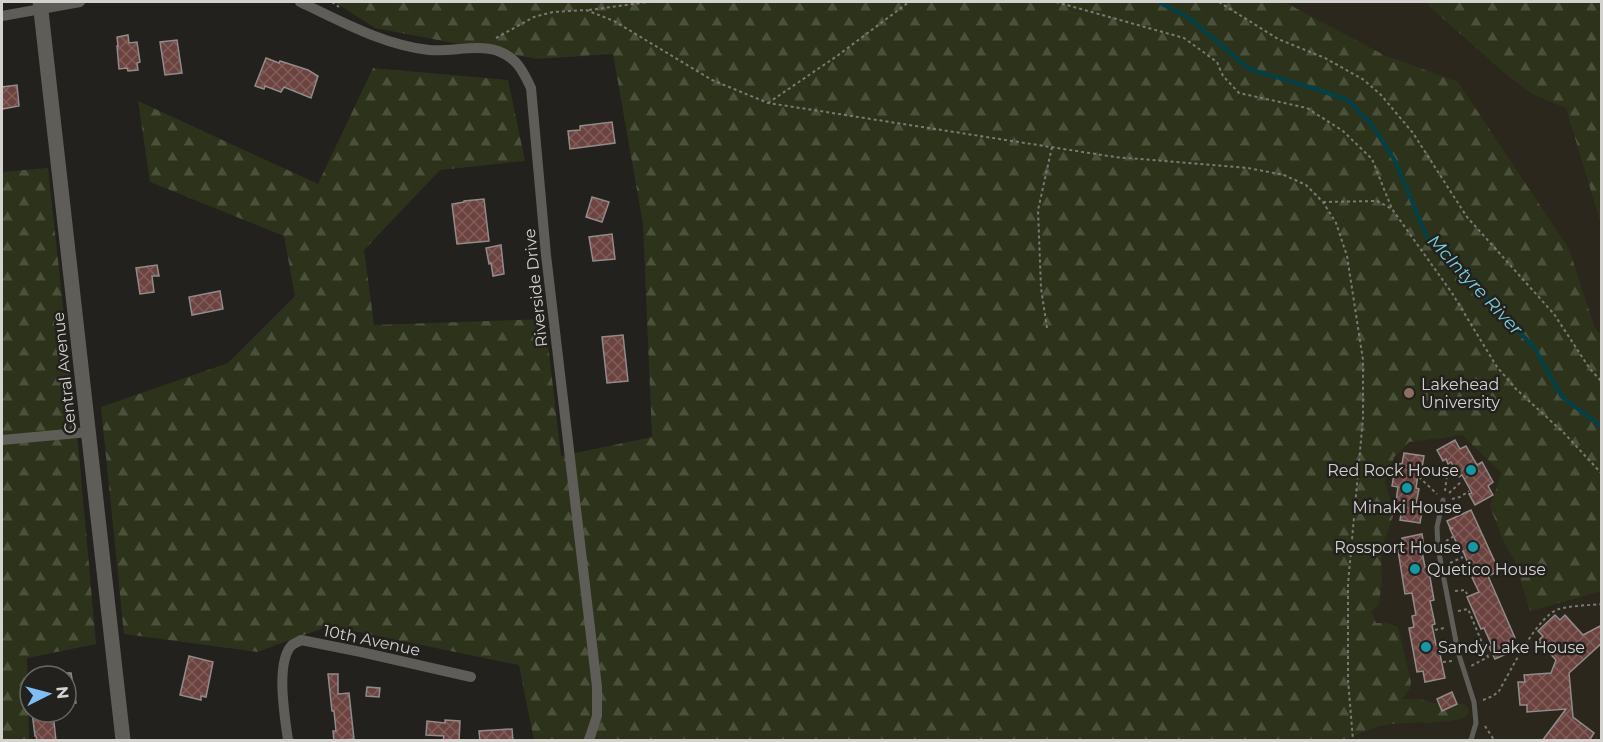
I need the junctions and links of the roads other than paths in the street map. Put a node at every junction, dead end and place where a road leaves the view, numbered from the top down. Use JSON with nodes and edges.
{"nodes":[{"id":1,"x":80,"y":2,"type":"edge"},
{"id":2,"x":300,"y":2,"type":"edge"},
{"id":3,"x":41,"y":5,"type":"edge"},
{"id":4,"x":2,"y":16,"type":"edge"},
{"id":5,"x":89,"y":432,"type":"junction"},
{"id":6,"x":2,"y":440,"type":"edge"},
{"id":7,"x":1443,"y":500,"type":"road end"},
{"id":8,"x":471,"y":677,"type":"dead end"},
{"id":9,"x":123,"y":741,"type":"edge"},
{"id":10,"x":288,"y":741,"type":"edge"},
{"id":11,"x":589,"y":741,"type":"edge"},
{"id":12,"x":1472,"y":741,"type":"edge"}],
"edges":[{"from":1,"to":3,"type":"street"},
{"from":2,"to":11,"type":"street","name":"Riverside Drive"},
{"from":3,"to":4,"type":"street"},
{"from":3,"to":5,"type":"street","name":"Central Avenue"},
{"from":5,"to":6,"type":"street"},
{"from":5,"to":9,"type":"street","name":"Central Avenue"},
{"from":7,"to":12,"type":"lane"},
{"from":8,"to":10,"type":"street","name":"10th Avenue"}]}
